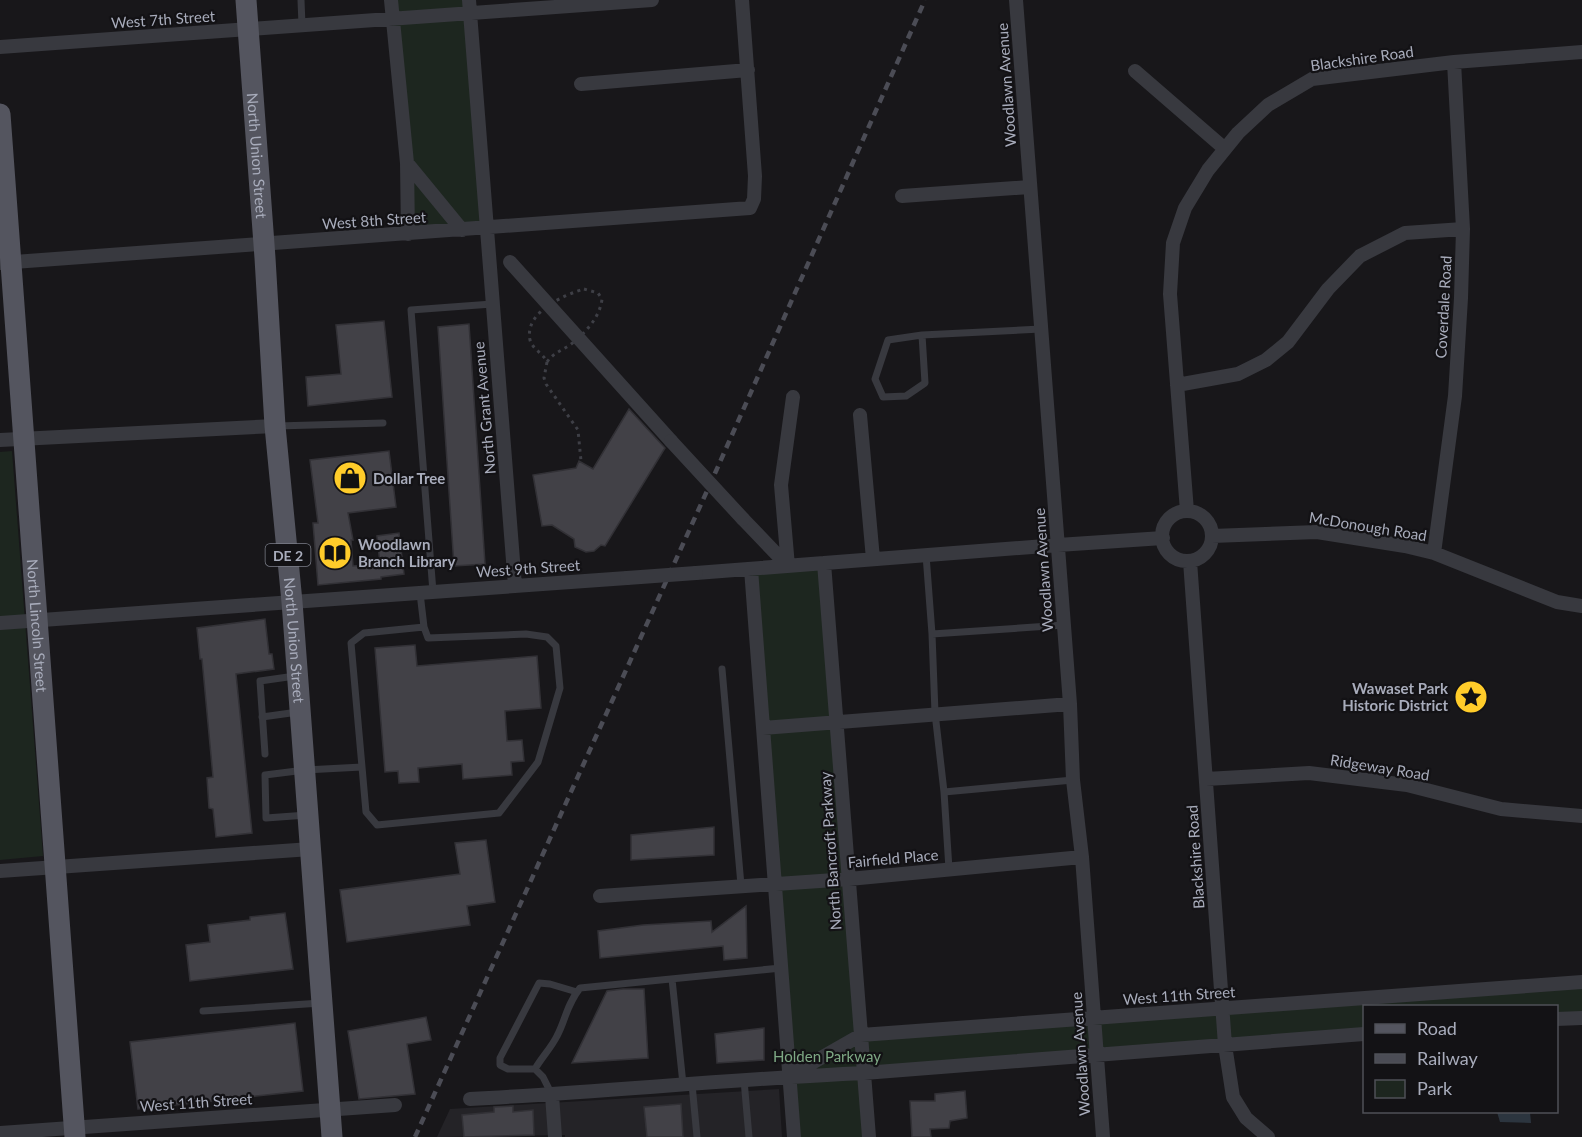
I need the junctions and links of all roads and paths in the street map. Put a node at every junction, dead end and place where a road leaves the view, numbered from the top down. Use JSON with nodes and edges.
{"nodes":[{"id":1,"x":246,"y":0,"type":"edge"},
{"id":2,"x":301,"y":0,"type":"edge"},
{"id":3,"x":391,"y":0,"type":"edge"},
{"id":4,"x":652,"y":0,"type":"edge"},
{"id":5,"x":742,"y":0,"type":"edge"},
{"id":6,"x":1016,"y":0,"type":"edge"},
{"id":7,"x":563,"y":3,"type":"edge"},
{"id":8,"x":469,"y":7,"type":"edge"},
{"id":9,"x":392,"y":19,"type":"junction"},
{"id":10,"x":302,"y":25,"type":"junction"},
{"id":11,"x":248,"y":29,"type":"junction"},
{"id":12,"x":0,"y":47,"type":"edge"},
{"id":13,"x":1582,"y":52,"type":"edge"},
{"id":14,"x":1454,"y":62,"type":"junction"},
{"id":15,"x":747,"y":70,"type":"junction"},
{"id":16,"x":1135,"y":71,"type":"dead end"},
{"id":17,"x":581,"y":84,"type":"dead end"},
{"id":18,"x":0,"y":114,"type":"edge"},
{"id":19,"x":1225,"y":149,"type":"junction"},
{"id":20,"x":407,"y":163,"type":"junction"},
{"id":21,"x":1030,"y":187,"type":"junction"},
{"id":22,"x":902,"y":196,"type":"dead end"},
{"id":23,"x":487,"y":228,"type":"junction"},
{"id":24,"x":1463,"y":229,"type":"junction"},
{"id":25,"x":462,"y":230,"type":"junction"},
{"id":26,"x":408,"y":234,"type":"junction"},
{"id":27,"x":264,"y":244,"type":"junction"},
{"id":28,"x":510,"y":262,"type":"dead end"},
{"id":29,"x":5,"y":263,"type":"edge"},
{"id":30,"x":492,"y":304,"type":"junction"},
{"id":31,"x":1041,"y":329,"type":"junction"},
{"id":32,"x":922,"y":335,"type":"junction"},
{"id":33,"x":547,"y":362,"type":"dead end"},
{"id":34,"x":1177,"y":385,"type":"junction"},
{"id":35,"x":793,"y":397,"type":"dead end"},
{"id":36,"x":860,"y":415,"type":"dead end"},
{"id":37,"x":383,"y":423,"type":"dead end"},
{"id":38,"x":275,"y":426,"type":"junction"},
{"id":39,"x":25,"y":438,"type":"junction"},
{"id":40,"x":0,"y":440,"type":"edge"},
{"id":41,"x":581,"y":461,"type":"dead end"},
{"id":42,"x":1187,"y":511,"type":"junction"},
{"id":43,"x":1212,"y":536,"type":"junction"},
{"id":44,"x":1163,"y":538,"type":"junction"},
{"id":45,"x":1058,"y":545,"type":"junction"},
{"id":46,"x":1434,"y":553,"type":"junction"},
{"id":47,"x":926,"y":555,"type":"junction"},
{"id":48,"x":873,"y":559,"type":"junction"},
{"id":49,"x":1190,"y":561,"type":"junction"},
{"id":50,"x":824,"y":563,"type":"junction"},
{"id":51,"x":788,"y":566,"type":"junction"},
{"id":52,"x":751,"y":569,"type":"junction"},
{"id":53,"x":515,"y":586,"type":"junction"},
{"id":54,"x":427,"y":592,"type":"junction"},
{"id":55,"x":292,"y":602,"type":"junction"},
{"id":56,"x":1582,"y":606,"type":"edge"},
{"id":57,"x":37,"y":620,"type":"junction"},
{"id":58,"x":0,"y":623,"type":"edge"},
{"id":59,"x":1064,"y":626,"type":"junction"},
{"id":60,"x":424,"y":627,"type":"junction"},
{"id":61,"x":932,"y":634,"type":"junction"},
{"id":62,"x":722,"y":669,"type":"dead end"},
{"id":63,"x":298,"y":676,"type":"junction"},
{"id":64,"x":1070,"y":704,"type":"junction"},
{"id":65,"x":300,"y":711,"type":"junction"},
{"id":66,"x":935,"y":713,"type":"junction"},
{"id":67,"x":262,"y":717,"type":"junction"},
{"id":68,"x":837,"y":721,"type":"junction"},
{"id":69,"x":763,"y":728,"type":"junction"},
{"id":70,"x":265,"y":754,"type":"dead end"},
{"id":71,"x":362,"y":767,"type":"junction"},
{"id":72,"x":305,"y":770,"type":"junction"},
{"id":73,"x":1206,"y":778,"type":"junction"},
{"id":74,"x":1073,"y":780,"type":"junction"},
{"id":75,"x":944,"y":792,"type":"junction"},
{"id":76,"x":309,"y":814,"type":"junction"},
{"id":77,"x":1582,"y":816,"type":"edge"},
{"id":78,"x":311,"y":849,"type":"junction"},
{"id":79,"x":1082,"y":856,"type":"junction"},
{"id":80,"x":55,"y":868,"type":"junction"},
{"id":81,"x":948,"y":869,"type":"junction"},
{"id":82,"x":0,"y":872,"type":"edge"},
{"id":83,"x":849,"y":879,"type":"junction"},
{"id":84,"x":775,"y":883,"type":"junction"},
{"id":85,"x":741,"y":885,"type":"junction"},
{"id":86,"x":600,"y":896,"type":"dead end"},
{"id":87,"x":781,"y":968,"type":"junction"},
{"id":88,"x":672,"y":980,"type":"junction"},
{"id":89,"x":1582,"y":982,"type":"edge"},
{"id":90,"x":577,"y":992,"type":"junction"},
{"id":91,"x":323,"y":1003,"type":"junction"},
{"id":92,"x":1222,"y":1008,"type":"junction"},
{"id":93,"x":203,"y":1011,"type":"dead end"},
{"id":94,"x":1094,"y":1017,"type":"junction"},
{"id":95,"x":1582,"y":1017,"type":"edge"},
{"id":96,"x":1558,"y":1020,"type":"edge"},
{"id":97,"x":1363,"y":1034,"type":"edge"},
{"id":98,"x":861,"y":1035,"type":"junction"},
{"id":99,"x":1225,"y":1045,"type":"junction"},
{"id":100,"x":1097,"y":1056,"type":"junction"},
{"id":101,"x":535,"y":1069,"type":"junction"},
{"id":102,"x":864,"y":1073,"type":"junction"},
{"id":103,"x":789,"y":1076,"type":"junction"},
{"id":104,"x":744,"y":1080,"type":"junction"},
{"id":105,"x":688,"y":1084,"type":"junction"},
{"id":106,"x":552,"y":1095,"type":"junction"},
{"id":107,"x":470,"y":1099,"type":"dead end"},
{"id":108,"x":395,"y":1105,"type":"dead end"},
{"id":109,"x":331,"y":1109,"type":"junction"},
{"id":110,"x":74,"y":1132,"type":"edge"},
{"id":111,"x":0,"y":1133,"type":"edge"},
{"id":112,"x":332,"y":1137,"type":"edge"},
{"id":113,"x":555,"y":1137,"type":"edge"},
{"id":114,"x":697,"y":1137,"type":"edge"},
{"id":115,"x":749,"y":1137,"type":"edge"},
{"id":116,"x":794,"y":1137,"type":"edge"},
{"id":117,"x":869,"y":1137,"type":"edge"},
{"id":118,"x":1103,"y":1137,"type":"edge"},
{"id":119,"x":1268,"y":1137,"type":"edge"}],
"edges":[{"from":1,"to":11,"type":"main road","name":"North Union Street","number":"DE 2"},
{"from":2,"to":10,"type":"lane"},
{"from":3,"to":9,"type":"street"},
{"from":4,"to":7,"type":"street","name":"West 7th Street"},
{"from":5,"to":15,"type":"street"},
{"from":6,"to":21,"type":"street","name":"Woodlawn Avenue"},
{"from":7,"to":8,"type":"street","name":"West 7th Street"},
{"from":8,"to":9,"type":"street","name":"West 7th Street"},
{"from":8,"to":23,"type":"street","name":"North Grant Avenue"},
{"from":9,"to":10,"type":"street","name":"West 7th Street"},
{"from":9,"to":20,"type":"street"},
{"from":10,"to":11,"type":"street","name":"West 7th Street"},
{"from":11,"to":12,"type":"street","name":"West 7th Street"},
{"from":11,"to":27,"type":"main road","name":"North Union Street","number":"DE 2"},
{"from":13,"to":14,"type":"street","name":"Blackshire Road"},
{"from":14,"to":19,"type":"street","name":"Blackshire Road"},
{"from":14,"to":24,"type":"street","name":"Coverdale Road"},
{"from":15,"to":17,"type":"street"},
{"from":15,"to":23,"type":"street","name":"West 8th Street"},
{"from":16,"to":19,"type":"street"},
{"from":18,"to":29,"type":"main road","name":"North Lincoln Street"},
{"from":19,"to":34,"type":"street","name":"Blackshire Road"},
{"from":20,"to":25,"type":"street"},
{"from":20,"to":26,"type":"street"},
{"from":21,"to":22,"type":"street"},
{"from":21,"to":31,"type":"street","name":"Woodlawn Avenue"},
{"from":23,"to":25,"type":"street","name":"West 8th Street"},
{"from":23,"to":30,"type":"street","name":"North Grant Avenue"},
{"from":24,"to":34,"type":"street"},
{"from":24,"to":46,"type":"street","name":"Coverdale Road"},
{"from":25,"to":26,"type":"street","name":"West 8th Street"},
{"from":26,"to":27,"type":"street","name":"West 8th Street"},
{"from":27,"to":29,"type":"street","name":"West 8th Street"},
{"from":27,"to":38,"type":"main road","name":"North Union Street","number":"DE 2"},
{"from":28,"to":51,"type":"street","bridge":true},
{"from":29,"to":39,"type":"main road","name":"North Lincoln Street"},
{"from":30,"to":53,"type":"street","name":"North Grant Avenue"},
{"from":30,"to":54,"type":"lane"},
{"from":31,"to":32,"type":"lane"},
{"from":31,"to":45,"type":"street","name":"Woodlawn Avenue"},
{"from":32,"to":32,"type":"lane"},
{"from":33,"to":41,"type":"path"},
{"from":34,"to":42,"type":"street","name":"Blackshire Road"},
{"from":35,"to":51,"type":"street"},
{"from":36,"to":48,"type":"street"},
{"from":37,"to":38,"type":"lane"},
{"from":38,"to":39,"type":"street"},
{"from":38,"to":55,"type":"main road","name":"North Union Street","number":"DE 2"},
{"from":39,"to":40,"type":"street"},
{"from":39,"to":57,"type":"main road","name":"North Lincoln Street"},
{"from":42,"to":43,"type":"street"},
{"from":42,"to":44,"type":"street"},
{"from":43,"to":46,"type":"street","name":"McDonough Road"},
{"from":43,"to":49,"type":"street"},
{"from":44,"to":45,"type":"street"},
{"from":44,"to":49,"type":"street"},
{"from":45,"to":47,"type":"street","name":"West 9th Street"},
{"from":45,"to":59,"type":"street","name":"Woodlawn Avenue"},
{"from":46,"to":56,"type":"street","name":"McDonough Road"},
{"from":47,"to":48,"type":"street","name":"West 9th Street"},
{"from":47,"to":61,"type":"lane"},
{"from":48,"to":50,"type":"street","name":"West 9th Street"},
{"from":49,"to":73,"type":"street","name":"Blackshire Road"},
{"from":50,"to":51,"type":"street","name":"West 9th Street"},
{"from":50,"to":68,"type":"street","name":"North Bancroft Parkway"},
{"from":51,"to":52,"type":"street","name":"West 9th Street"},
{"from":52,"to":53,"type":"street","name":"West 9th Street","bridge":true},
{"from":52,"to":69,"type":"street"},
{"from":53,"to":54,"type":"street","name":"West 9th Street"},
{"from":54,"to":55,"type":"street","name":"West 9th Street"},
{"from":54,"to":60,"type":"lane"},
{"from":55,"to":57,"type":"street","name":"West 9th Street"},
{"from":55,"to":63,"type":"main road","name":"North Union Street","number":"DE 2"},
{"from":57,"to":58,"type":"street","name":"West 9th Street"},
{"from":57,"to":80,"type":"main road","name":"North Lincoln Street"},
{"from":59,"to":61,"type":"lane"},
{"from":59,"to":64,"type":"street","name":"Woodlawn Avenue"},
{"from":60,"to":71,"type":"lane"},
{"from":60,"to":71,"type":"lane"},
{"from":61,"to":66,"type":"lane"},
{"from":62,"to":85,"type":"lane"},
{"from":63,"to":65,"type":"main road","name":"North Union Street","number":"DE 2"},
{"from":63,"to":67,"type":"lane"},
{"from":64,"to":66,"type":"street"},
{"from":64,"to":74,"type":"street","name":"Woodlawn Avenue"},
{"from":65,"to":67,"type":"lane"},
{"from":65,"to":72,"type":"main road","name":"North Union Street","number":"DE 2"},
{"from":66,"to":68,"type":"street"},
{"from":66,"to":75,"type":"lane"},
{"from":67,"to":70,"type":"lane"},
{"from":68,"to":69,"type":"street"},
{"from":68,"to":83,"type":"street","name":"North Bancroft Parkway"},
{"from":69,"to":84,"type":"street"},
{"from":71,"to":72,"type":"lane"},
{"from":72,"to":76,"type":"main road","name":"North Union Street","number":"DE 2"},
{"from":72,"to":76,"type":"lane"},
{"from":73,"to":77,"type":"street","name":"Ridgeway Road"},
{"from":73,"to":92,"type":"street","name":"Blackshire Road"},
{"from":74,"to":75,"type":"lane"},
{"from":74,"to":79,"type":"street","name":"Woodlawn Avenue"},
{"from":75,"to":81,"type":"lane"},
{"from":76,"to":78,"type":"main road","name":"North Union Street","number":"DE 2"},
{"from":78,"to":80,"type":"street"},
{"from":78,"to":91,"type":"main road","name":"North Union Street","number":"DE 2"},
{"from":79,"to":81,"type":"street","name":"Fairfield Place"},
{"from":79,"to":94,"type":"street","name":"Woodlawn Avenue"},
{"from":80,"to":82,"type":"street"},
{"from":80,"to":110,"type":"main road","name":"North Lincoln Street"},
{"from":81,"to":83,"type":"street","name":"Fairfield Place"},
{"from":83,"to":84,"type":"street","name":"Fairfield Place"},
{"from":83,"to":98,"type":"street","name":"North Bancroft Parkway"},
{"from":84,"to":85,"type":"street","name":"Fairfield Place"},
{"from":84,"to":87,"type":"street"},
{"from":85,"to":86,"type":"street","name":"Fairfield Place"},
{"from":87,"to":88,"type":"lane"},
{"from":87,"to":103,"type":"street"},
{"from":88,"to":90,"type":"lane"},
{"from":88,"to":105,"type":"lane"},
{"from":89,"to":92,"type":"street","name":"West 11th Street"},
{"from":90,"to":101,"type":"lane"},
{"from":90,"to":101,"type":"lane"},
{"from":91,"to":93,"type":"lane"},
{"from":91,"to":109,"type":"main road","name":"North Union Street","number":"DE 2"},
{"from":92,"to":94,"type":"street","name":"West 11th Street"},
{"from":92,"to":99,"type":"street","name":"Blackshire Road"},
{"from":94,"to":98,"type":"street","name":"West 11th Street"},
{"from":94,"to":100,"type":"street","name":"Woodlawn Avenue"},
{"from":95,"to":96,"type":"street"},
{"from":97,"to":99,"type":"street","name":"West 11th Street"},
{"from":98,"to":102,"type":"street","name":"North Bancroft Parkway"},
{"from":98,"to":103,"type":"street","name":"West 11th Street"},
{"from":99,"to":100,"type":"street","name":"West 11th Street"},
{"from":99,"to":119,"type":"street","name":"Blackshire Road"},
{"from":100,"to":102,"type":"street","name":"West 11th Street"},
{"from":100,"to":118,"type":"street","name":"Woodlawn Avenue"},
{"from":101,"to":106,"type":"lane"},
{"from":102,"to":103,"type":"street","name":"West 11th Street"},
{"from":102,"to":117,"type":"street","name":"North Bancroft Parkway"},
{"from":103,"to":104,"type":"street","name":"West 11th Street"},
{"from":103,"to":116,"type":"street"},
{"from":104,"to":105,"type":"street","name":"West 11th Street"},
{"from":104,"to":115,"type":"lane"},
{"from":105,"to":106,"type":"street","name":"West 11th Street"},
{"from":105,"to":114,"type":"lane"},
{"from":106,"to":107,"type":"street","name":"West 11th Street"},
{"from":106,"to":113,"type":"street"},
{"from":108,"to":109,"type":"street","name":"West 11th Street"},
{"from":109,"to":110,"type":"street","name":"West 11th Street"},
{"from":109,"to":112,"type":"main road","name":"North Union Street","number":"DE 2"},
{"from":110,"to":111,"type":"street","name":"West 11th Street"}]}
